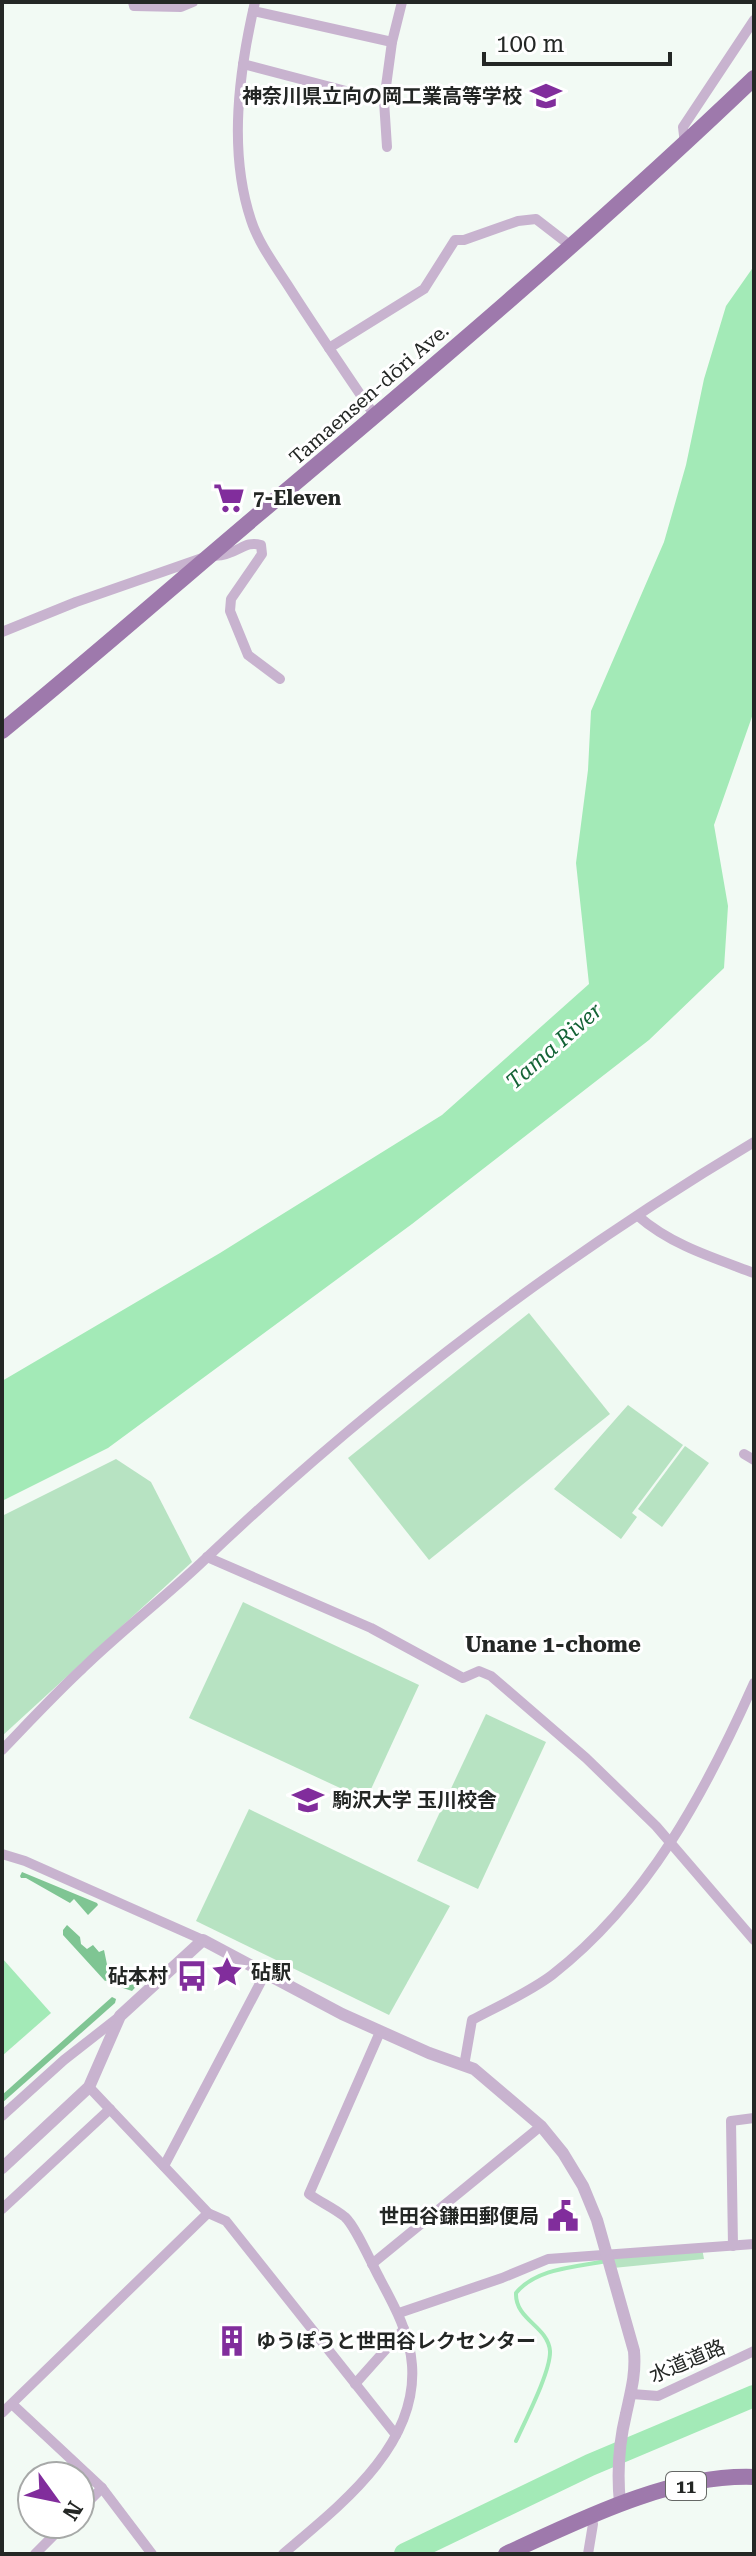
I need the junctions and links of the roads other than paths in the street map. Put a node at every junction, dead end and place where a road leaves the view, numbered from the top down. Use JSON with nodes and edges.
{"nodes":[{"id":1,"x":133,"y":2,"type":"edge"},
{"id":2,"x":193,"y":2,"type":"edge"},
{"id":3,"x":402,"y":2,"type":"edge"},
{"id":4,"x":254,"y":6,"type":"edge"},
{"id":5,"x":754,"y":20,"type":"edge"},
{"id":6,"x":392,"y":42,"type":"junction"},
{"id":7,"x":243,"y":64,"type":"junction"},
{"id":8,"x":754,"y":78,"type":"edge"},
{"id":9,"x":384,"y":101,"type":"junction"},
{"id":10,"x":685,"y":144,"type":"junction"},
{"id":11,"x":387,"y":147,"type":"dead end"},
{"id":12,"x":571,"y":246,"type":"junction"},
{"id":13,"x":329,"y":348,"type":"junction"},
{"id":14,"x":375,"y":416,"type":"junction"},
{"id":15,"x":208,"y":556,"type":"junction"},
{"id":16,"x":2,"y":632,"type":"edge"},
{"id":17,"x":280,"y":679,"type":"dead end"},
{"id":18,"x":2,"y":731,"type":"edge"},
{"id":19,"x":754,"y":1142,"type":"edge"},
{"id":20,"x":638,"y":1216,"type":"junction"},
{"id":21,"x":754,"y":1273,"type":"edge"},
{"id":22,"x":207,"y":1557,"type":"junction"},
{"id":23,"x":753,"y":1691,"type":"edge"},
{"id":24,"x":2,"y":1750,"type":"edge"},
{"id":25,"x":671,"y":1845,"type":"junction"},
{"id":26,"x":2,"y":1854,"type":"edge"},
{"id":27,"x":203,"y":1940,"type":"junction"},
{"id":28,"x":754,"y":1940,"type":"edge"},
{"id":29,"x":265,"y":1974,"type":"junction"},
{"id":30,"x":120,"y":2016,"type":"junction"},
{"id":31,"x":380,"y":2032,"type":"junction"},
{"id":32,"x":464,"y":2066,"type":"junction"},
{"id":33,"x":89,"y":2087,"type":"junction"},
{"id":34,"x":110,"y":2109,"type":"junction"},
{"id":35,"x":2,"y":2116,"type":"edge"},
{"id":36,"x":754,"y":2118,"type":"edge"},
{"id":37,"x":541,"y":2126,"type":"junction"},
{"id":38,"x":164,"y":2166,"type":"junction"},
{"id":39,"x":2,"y":2168,"type":"edge"},
{"id":40,"x":2,"y":2209,"type":"edge"},
{"id":41,"x":208,"y":2213,"type":"junction"},
{"id":42,"x":754,"y":2244,"type":"edge"},
{"id":43,"x":733,"y":2246,"type":"junction"},
{"id":44,"x":606,"y":2254,"type":"junction"},
{"id":45,"x":372,"y":2264,"type":"junction"},
{"id":46,"x":399,"y":2313,"type":"junction"},
{"id":47,"x":404,"y":2329,"type":"junction"},
{"id":48,"x":754,"y":2351,"type":"edge"},
{"id":49,"x":355,"y":2384,"type":"junction"},
{"id":50,"x":632,"y":2394,"type":"junction"},
{"id":51,"x":12,"y":2404,"type":"junction"},
{"id":52,"x":2,"y":2413,"type":"edge"},
{"id":53,"x":396,"y":2435,"type":"junction"},
{"id":54,"x":754,"y":2477,"type":"edge"},
{"id":55,"x":102,"y":2488,"type":"junction"},
{"id":56,"x":96,"y":2494,"type":"edge"},
{"id":57,"x":619,"y":2497,"type":"junction"},
{"id":58,"x":589,"y":2516,"type":"junction"},
{"id":59,"x":152,"y":2554,"type":"edge"},
{"id":60,"x":283,"y":2554,"type":"edge"},
{"id":61,"x":506,"y":2554,"type":"edge"},
{"id":62,"x":588,"y":2554,"type":"edge"}],
"edges":[{"from":1,"to":2,"type":"street"},
{"from":3,"to":6,"type":"street"},
{"from":4,"to":6,"type":"street"},
{"from":4,"to":7,"type":"street"},
{"from":5,"to":10,"type":"street"},
{"from":6,"to":9,"type":"street"},
{"from":7,"to":9,"type":"street"},
{"from":7,"to":13,"type":"street"},
{"from":8,"to":10,"type":"main road","name":"Tamaensen-dōri Ave."},
{"from":9,"to":11,"type":"street"},
{"from":10,"to":12,"type":"main road","name":"Tamaensen-dōri Ave."},
{"from":12,"to":13,"type":"street"},
{"from":12,"to":14,"type":"main road","name":"Tamaensen-dōri Ave."},
{"from":13,"to":14,"type":"street"},
{"from":14,"to":15,"type":"main road","name":"Tamaensen-dōri Ave."},
{"from":15,"to":16,"type":"street"},
{"from":15,"to":17,"type":"street"},
{"from":15,"to":18,"type":"main road","name":"Tamaensen-dōri Ave."},
{"from":19,"to":20,"type":"street"},
{"from":20,"to":21,"type":"street"},
{"from":20,"to":22,"type":"street"},
{"from":22,"to":24,"type":"street"},
{"from":22,"to":25,"type":"street"},
{"from":23,"to":25,"type":"street"},
{"from":25,"to":28,"type":"street"},
{"from":25,"to":32,"type":"street"},
{"from":26,"to":27,"type":"street"},
{"from":27,"to":29,"type":"street"},
{"from":27,"to":30,"type":"street"},
{"from":29,"to":31,"type":"street"},
{"from":29,"to":38,"type":"street"},
{"from":30,"to":33,"type":"street"},
{"from":30,"to":35,"type":"street"},
{"from":31,"to":32,"type":"street"},
{"from":31,"to":45,"type":"street"},
{"from":32,"to":37,"type":"street"},
{"from":33,"to":34,"type":"street"},
{"from":33,"to":39,"type":"street"},
{"from":34,"to":38,"type":"street"},
{"from":34,"to":40,"type":"street"},
{"from":36,"to":43,"type":"street"},
{"from":37,"to":44,"type":"street"},
{"from":37,"to":45,"type":"street"},
{"from":38,"to":41,"type":"street"},
{"from":41,"to":49,"type":"street"},
{"from":41,"to":51,"type":"street"},
{"from":42,"to":43,"type":"street"},
{"from":43,"to":44,"type":"street"},
{"from":44,"to":46,"type":"street"},
{"from":44,"to":50,"type":"street"},
{"from":45,"to":46,"type":"street"},
{"from":46,"to":47,"type":"street"},
{"from":47,"to":49,"type":"street"},
{"from":47,"to":53,"type":"street"},
{"from":48,"to":50,"type":"street","name":"水道道路"},
{"from":49,"to":53,"type":"street"},
{"from":50,"to":57,"type":"street"},
{"from":51,"to":52,"type":"street"},
{"from":51,"to":55,"type":"street"},
{"from":53,"to":60,"type":"street"},
{"from":54,"to":57,"type":"main road","number":"11"},
{"from":55,"to":56,"type":"street"},
{"from":55,"to":59,"type":"street"},
{"from":57,"to":58,"type":"main road","number":"11"},
{"from":58,"to":61,"type":"main road","number":"11"},
{"from":58,"to":62,"type":"street"}]}
